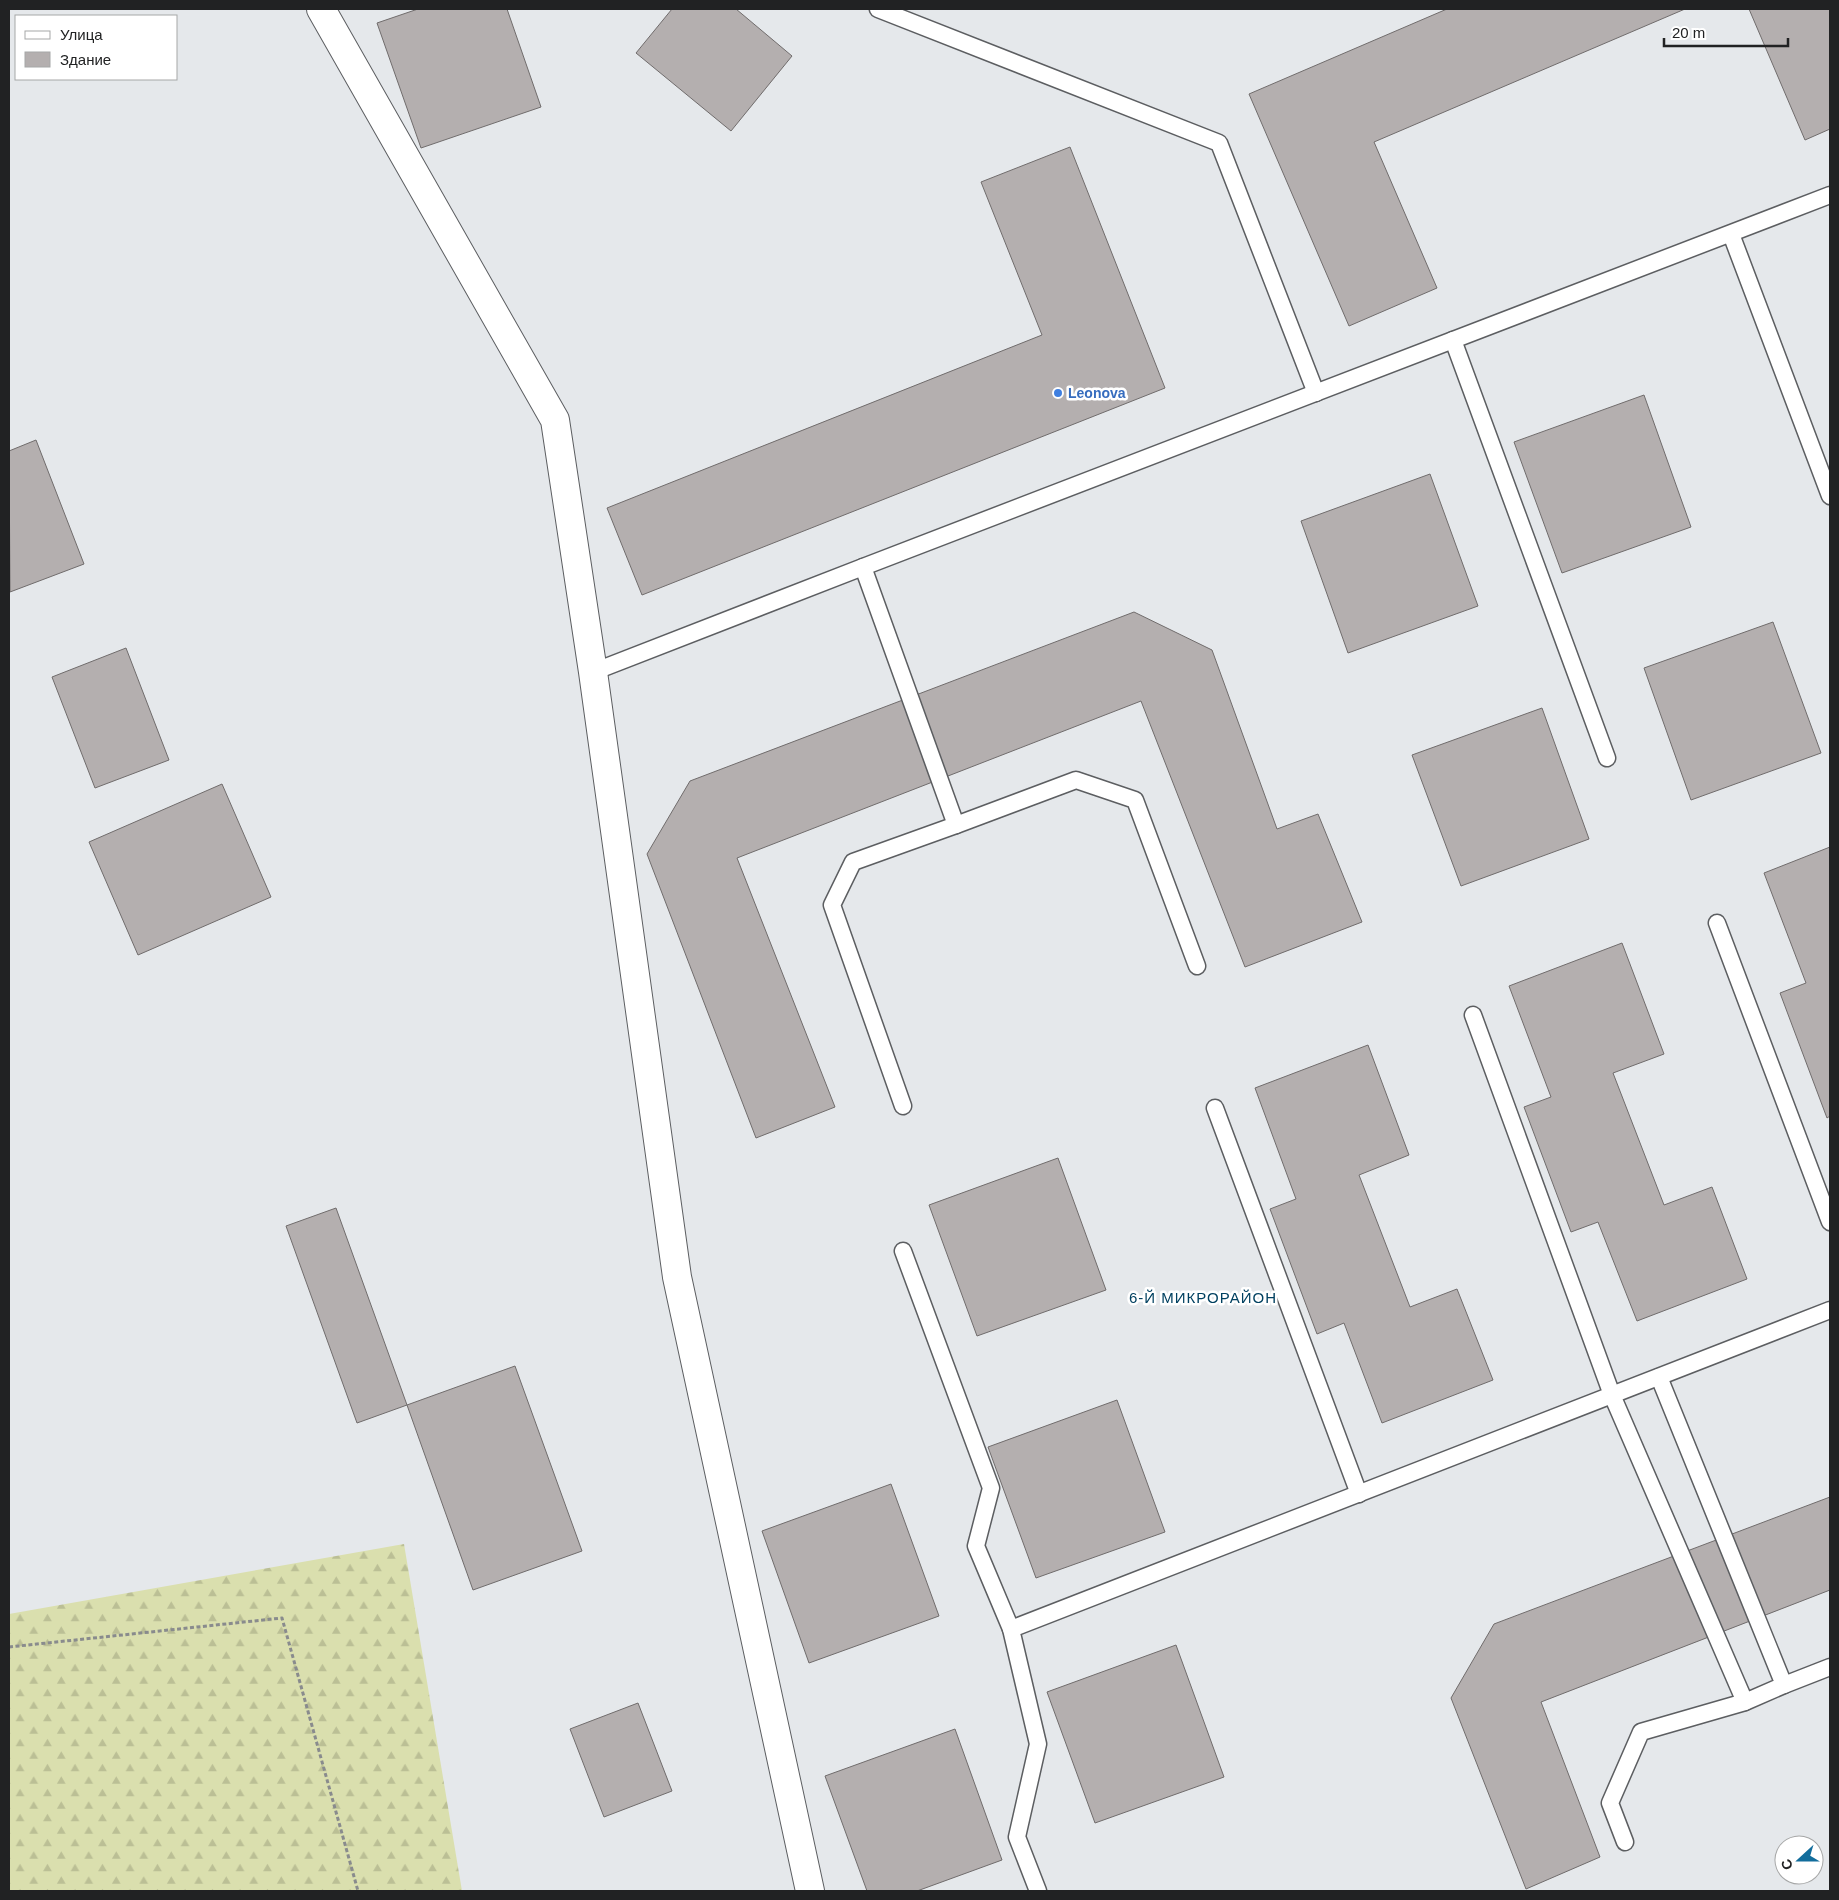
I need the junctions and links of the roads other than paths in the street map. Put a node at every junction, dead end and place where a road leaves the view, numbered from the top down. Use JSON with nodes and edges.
{"nodes":[{"id":1,"x":321,"y":9,"type":"edge"},
{"id":2,"x":878,"y":9,"type":"edge"},
{"id":3,"x":1830,"y":195,"type":"edge"},
{"id":4,"x":1731,"y":234,"type":"junction"},
{"id":5,"x":1453,"y":340,"type":"junction"},
{"id":6,"x":1316,"y":393,"type":"junction"},
{"id":7,"x":1830,"y":496,"type":"edge"},
{"id":8,"x":863,"y":567,"type":"junction"},
{"id":9,"x":593,"y":672,"type":"junction"},
{"id":10,"x":1607,"y":758,"type":"dead end"},
{"id":11,"x":956,"y":825,"type":"junction"},
{"id":12,"x":1717,"y":923,"type":"dead end"},
{"id":13,"x":1197,"y":966,"type":"dead end"},
{"id":14,"x":1473,"y":1015,"type":"dead end"},
{"id":15,"x":903,"y":1106,"type":"dead end"},
{"id":16,"x":1215,"y":1108,"type":"dead end"},
{"id":17,"x":1830,"y":1222,"type":"edge"},
{"id":18,"x":903,"y":1251,"type":"dead end"},
{"id":19,"x":1830,"y":1310,"type":"edge"},
{"id":20,"x":1659,"y":1377,"type":"junction"},
{"id":21,"x":1612,"y":1395,"type":"junction"},
{"id":22,"x":1359,"y":1494,"type":"junction"},
{"id":23,"x":1011,"y":1629,"type":"junction"},
{"id":24,"x":1830,"y":1667,"type":"edge"},
{"id":25,"x":1784,"y":1685,"type":"junction"},
{"id":26,"x":1745,"y":1702,"type":"junction"},
{"id":27,"x":1625,"y":1842,"type":"dead end"},
{"id":28,"x":810,"y":1891,"type":"edge"},
{"id":29,"x":1038,"y":1891,"type":"edge"}],
"edges":[{"from":1,"to":9,"type":"street"},
{"from":2,"to":6,"type":"lane"},
{"from":3,"to":4,"type":"lane"},
{"from":4,"to":5,"type":"lane"},
{"from":4,"to":7,"type":"lane"},
{"from":5,"to":6,"type":"lane"},
{"from":5,"to":10,"type":"lane"},
{"from":6,"to":8,"type":"lane"},
{"from":8,"to":9,"type":"lane"},
{"from":8,"to":11,"type":"lane"},
{"from":9,"to":28,"type":"street"},
{"from":11,"to":13,"type":"lane"},
{"from":11,"to":15,"type":"lane"},
{"from":12,"to":17,"type":"lane"},
{"from":14,"to":21,"type":"lane"},
{"from":16,"to":22,"type":"lane"},
{"from":18,"to":23,"type":"lane"},
{"from":19,"to":20,"type":"lane"},
{"from":20,"to":21,"type":"lane"},
{"from":20,"to":25,"type":"lane"},
{"from":21,"to":22,"type":"lane"},
{"from":21,"to":26,"type":"lane"},
{"from":22,"to":23,"type":"lane"},
{"from":23,"to":29,"type":"lane"},
{"from":24,"to":25,"type":"lane"},
{"from":25,"to":26,"type":"lane"},
{"from":26,"to":27,"type":"lane"}]}
